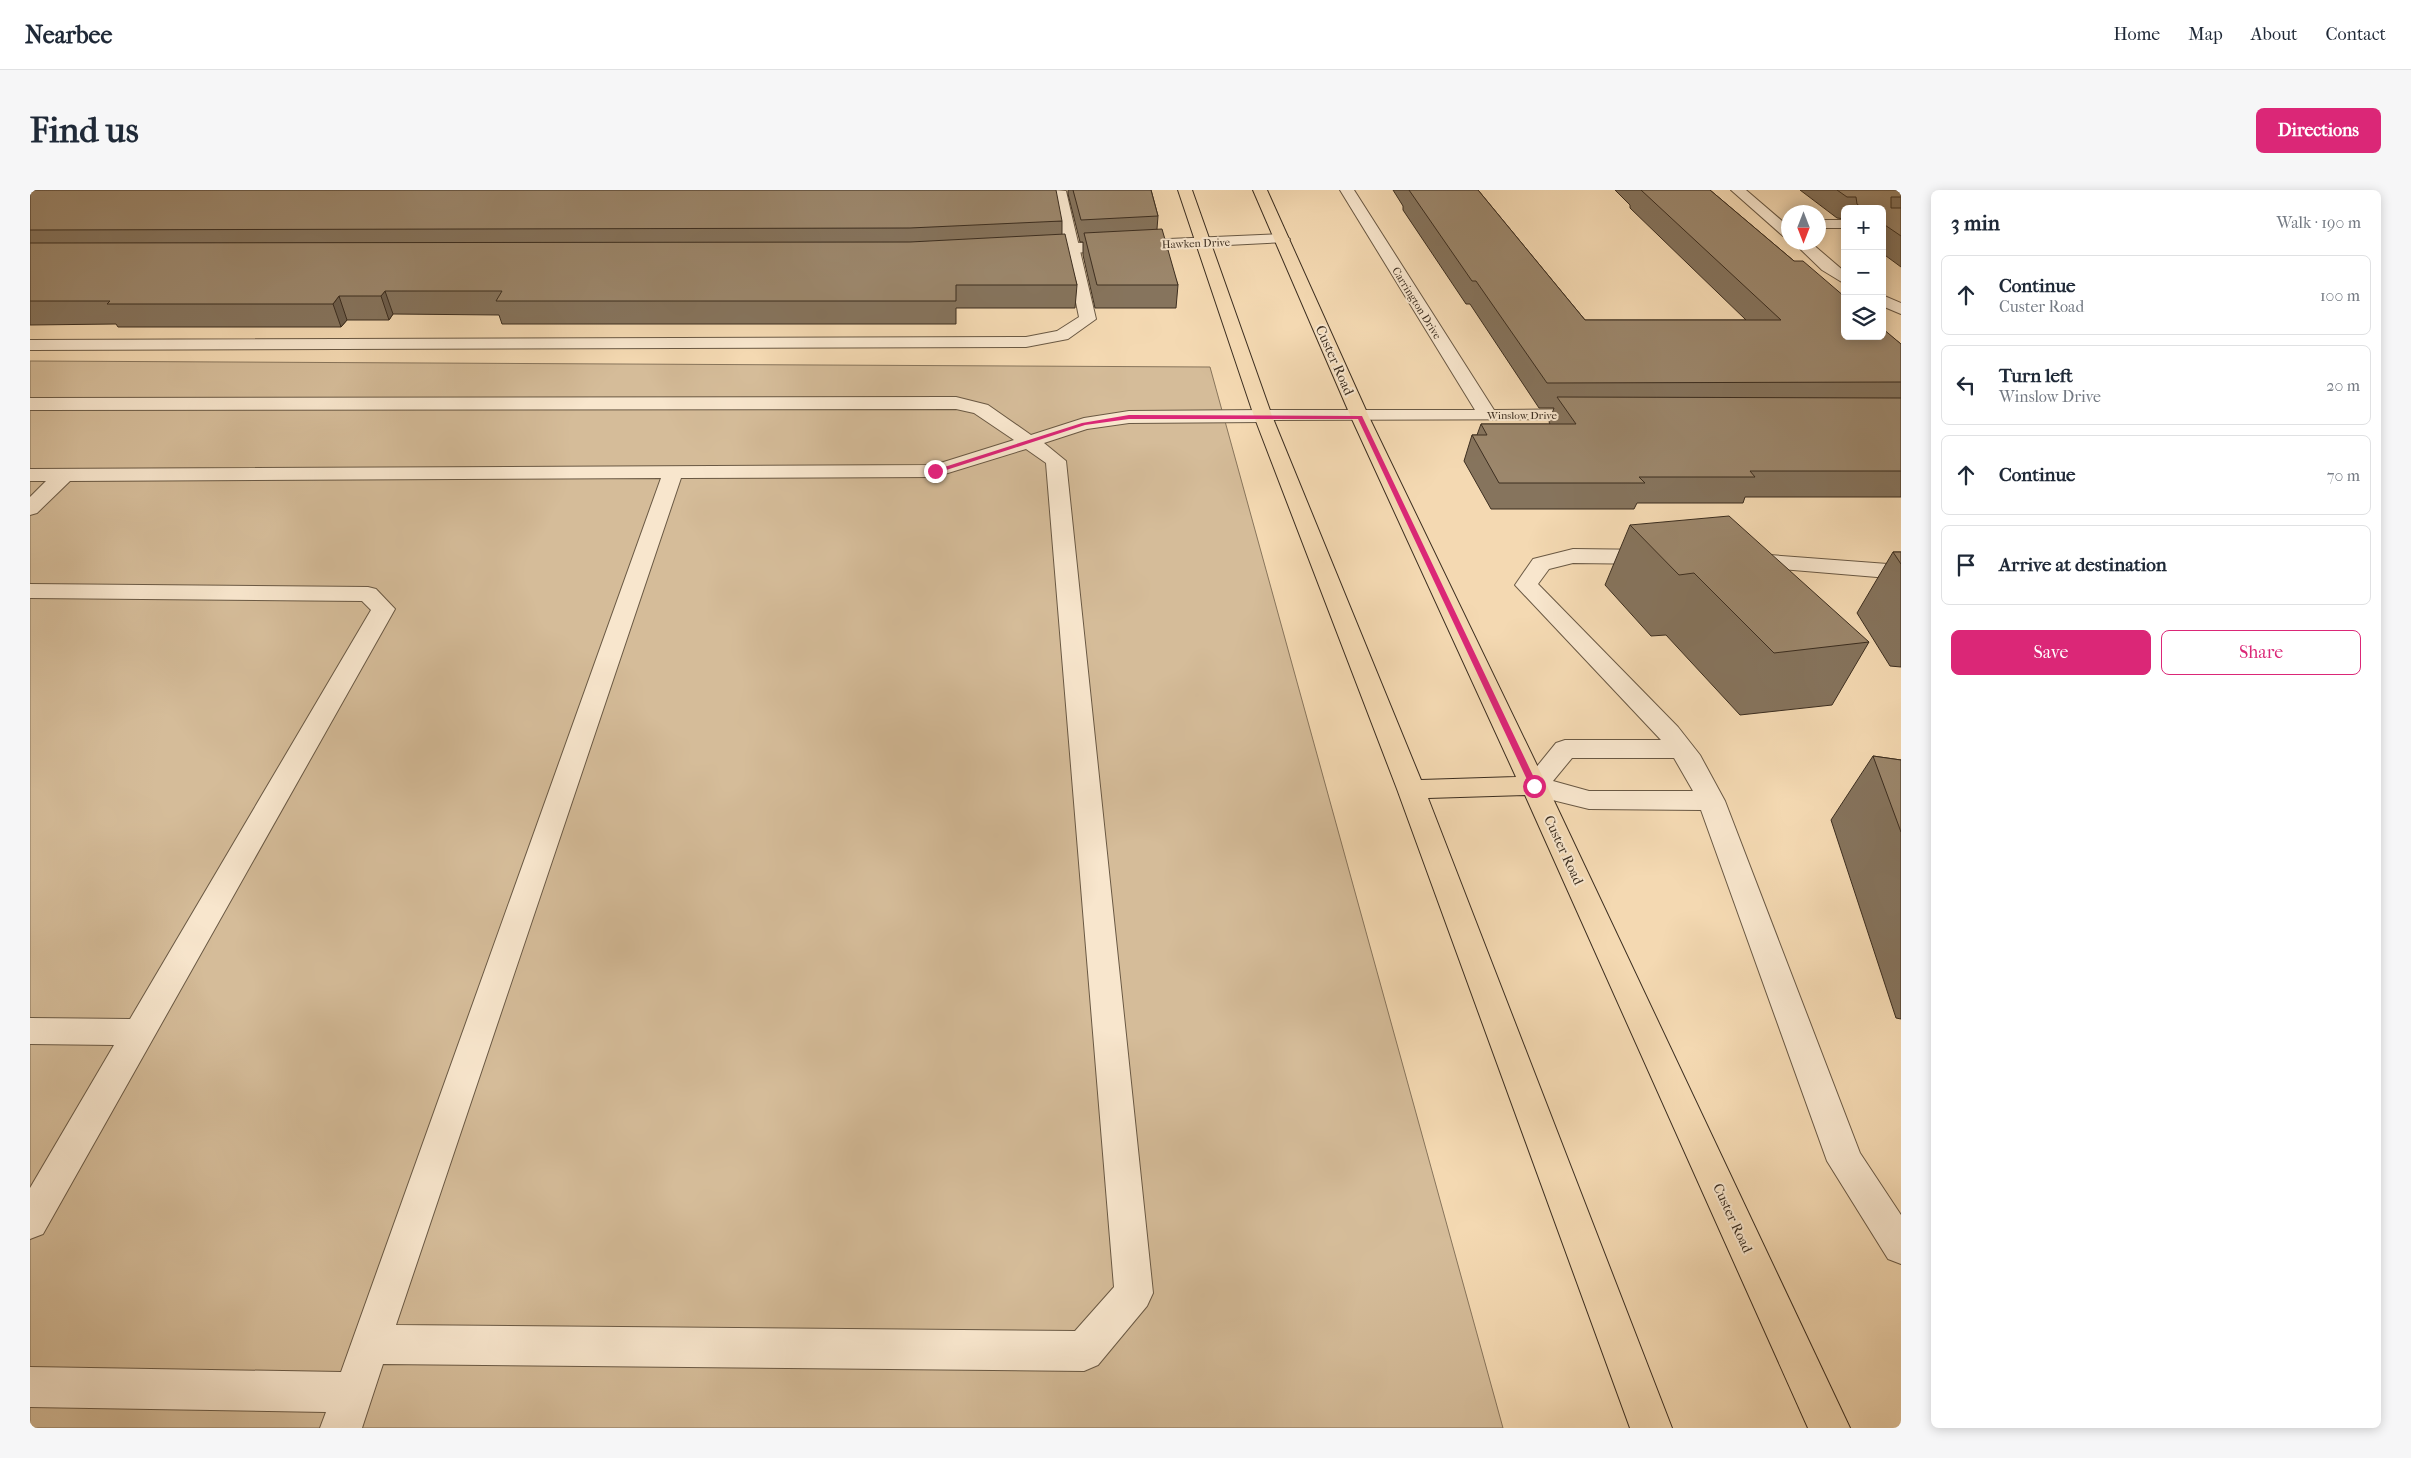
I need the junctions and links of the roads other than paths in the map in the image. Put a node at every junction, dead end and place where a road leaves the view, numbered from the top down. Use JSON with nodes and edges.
{"nodes":[{"id":1,"x":1185,"y":190,"type":"edge"},
{"id":2,"x":1260,"y":190,"type":"edge"},
{"id":3,"x":1347,"y":190,"type":"edge"},
{"id":4,"x":1738,"y":190,"type":"edge"},
{"id":5,"x":1056,"y":191,"type":"edge"},
{"id":6,"x":1781,"y":224,"type":"edge"},
{"id":7,"x":1826,"y":224,"type":"edge"},
{"id":8,"x":1841,"y":224,"type":"edge"},
{"id":9,"x":1282,"y":240,"type":"junction"},
{"id":10,"x":1202,"y":242,"type":"junction"},
{"id":11,"x":1071,"y":248,"type":"junction"},
{"id":12,"x":1809,"y":250,"type":"edge"},
{"id":13,"x":1016,"y":251,"type":"edge"},
{"id":14,"x":1841,"y":275,"type":"edge"},
{"id":15,"x":1886,"y":302,"type":"edge"},
{"id":16,"x":1901,"y":309,"type":"edge"},
{"id":17,"x":30,"y":345,"type":"edge"},
{"id":18,"x":30,"y":404,"type":"edge"},
{"id":19,"x":1488,"y":415,"type":"junction"},
{"id":20,"x":1606,"y":415,"type":"edge"},
{"id":21,"x":1263,"y":416,"type":"junction"},
{"id":22,"x":1360,"y":417,"type":"junction"},
{"id":23,"x":1029,"y":442,"type":"junction"},
{"id":24,"x":673,"y":473,"type":"junction"},
{"id":25,"x":30,"y":475,"type":"edge"},
{"id":26,"x":64,"y":475,"type":"junction"},
{"id":27,"x":30,"y":509,"type":"edge"},
{"id":28,"x":1676,"y":557,"type":"edge"},
{"id":29,"x":1724,"y":559,"type":"edge"},
{"id":30,"x":1901,"y":572,"type":"edge"},
{"id":31,"x":30,"y":591,"type":"edge"},
{"id":32,"x":1681,"y":749,"type":"junction"},
{"id":33,"x":1534,"y":786,"type":"junction"},
{"id":34,"x":1412,"y":789,"type":"junction"},
{"id":35,"x":1711,"y":801,"type":"junction"},
{"id":36,"x":30,"y":1031,"type":"edge"},
{"id":37,"x":139,"y":1032,"type":"junction"},
{"id":38,"x":30,"y":1222,"type":"edge"},
{"id":39,"x":1901,"y":1247,"type":"edge"},
{"id":40,"x":371,"y":1344,"type":"junction"},
{"id":41,"x":30,"y":1387,"type":"edge"},
{"id":42,"x":348,"y":1410,"type":"edge"},
{"id":43,"x":1651,"y":1428,"type":"edge"},
{"id":44,"x":1829,"y":1428,"type":"edge"}],
"edges":[{"from":1,"to":10,"type":"main road"},
{"from":2,"to":9,"type":"main road","name":"Custer Road"},
{"from":3,"to":19,"type":"street","name":"Carrington Drive"},
{"from":4,"to":6,"type":"street"},
{"from":5,"to":11,"type":"street"},
{"from":7,"to":8,"type":"street"},
{"from":9,"to":10,"type":"street","name":"Hawken Drive"},
{"from":9,"to":22,"type":"main road","name":"Custer Road"},
{"from":10,"to":11,"type":"street","name":"Hawken Drive"},
{"from":10,"to":21,"type":"main road"},
{"from":11,"to":13,"type":"street","name":"Hawken Drive"},
{"from":11,"to":17,"type":"street"},
{"from":12,"to":14,"type":"street"},
{"from":15,"to":16,"type":"street"},
{"from":18,"to":23,"type":"street"},
{"from":19,"to":20,"type":"street","name":"Winslow Drive"},
{"from":19,"to":22,"type":"street","name":"Winslow Drive"},
{"from":21,"to":22,"type":"street","name":"Winslow Drive"},
{"from":21,"to":23,"type":"street","name":"Winslow Drive"},
{"from":21,"to":34,"type":"main road"},
{"from":22,"to":33,"type":"main road","name":"Custer Road"},
{"from":23,"to":24,"type":"street","name":"Winslow Drive"},
{"from":23,"to":40,"type":"street"},
{"from":24,"to":26,"type":"street","name":"Winslow Drive"},
{"from":24,"to":40,"type":"street"},
{"from":25,"to":26,"type":"street","name":"Winslow Drive"},
{"from":26,"to":27,"type":"street"},
{"from":28,"to":32,"type":"street"},
{"from":29,"to":30,"type":"street"},
{"from":31,"to":37,"type":"street"},
{"from":32,"to":33,"type":"street"},
{"from":32,"to":35,"type":"street"},
{"from":33,"to":34,"type":"main road"},
{"from":33,"to":35,"type":"street"},
{"from":33,"to":44,"type":"main road","name":"Custer Road"},
{"from":34,"to":43,"type":"main road"},
{"from":35,"to":39,"type":"street"},
{"from":36,"to":37,"type":"street"},
{"from":37,"to":38,"type":"street"},
{"from":40,"to":42,"type":"street"},
{"from":41,"to":42,"type":"street"}]}
